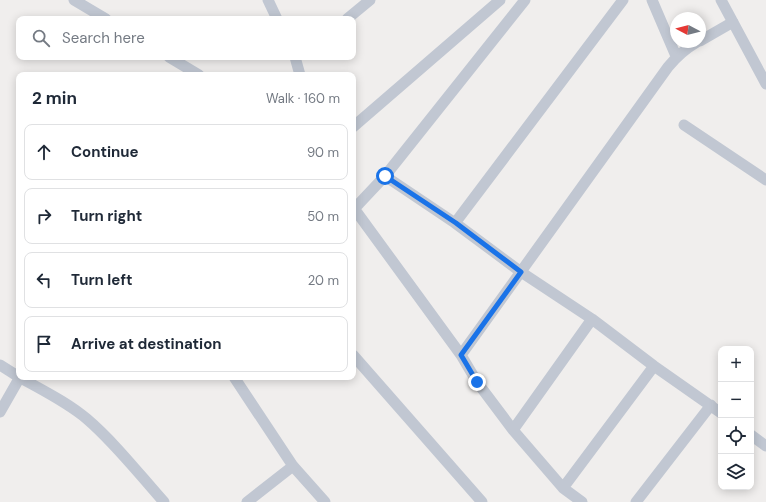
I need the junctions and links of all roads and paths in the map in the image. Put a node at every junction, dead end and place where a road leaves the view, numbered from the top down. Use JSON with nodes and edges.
{"nodes":[{"id":1,"x":74,"y":0,"type":"edge"},
{"id":2,"x":268,"y":0,"type":"edge"},
{"id":3,"x":370,"y":0,"type":"edge"},
{"id":4,"x":500,"y":0,"type":"edge"},
{"id":5,"x":525,"y":0,"type":"edge"},
{"id":6,"x":624,"y":0,"type":"edge"},
{"id":7,"x":652,"y":0,"type":"edge"},
{"id":8,"x":721,"y":0,"type":"edge"},
{"id":9,"x":101,"y":16,"type":"edge"},
{"id":10,"x":276,"y":16,"type":"edge"},
{"id":11,"x":351,"y":16,"type":"edge"},
{"id":12,"x":733,"y":22,"type":"junction"},
{"id":13,"x":706,"y":37,"type":"edge"},
{"id":14,"x":688,"y":48,"type":"edge"},
{"id":15,"x":676,"y":56,"type":"junction"},
{"id":16,"x":174,"y":60,"type":"edge"},
{"id":17,"x":296,"y":60,"type":"edge"},
{"id":18,"x":194,"y":72,"type":"edge"},
{"id":19,"x":299,"y":72,"type":"edge"},
{"id":20,"x":766,"y":84,"type":"edge"},
{"id":21,"x":356,"y":124,"type":"edge"},
{"id":22,"x":684,"y":125,"type":"dead end"},
{"id":23,"x":385,"y":176,"type":"junction"},
{"id":24,"x":766,"y":180,"type":"edge"},
{"id":25,"x":356,"y":205,"type":"edge"},
{"id":26,"x":356,"y":212,"type":"edge"},
{"id":27,"x":456,"y":223,"type":"junction"},
{"id":28,"x":521,"y":272,"type":"junction"},
{"id":29,"x":592,"y":319,"type":"junction"},
{"id":30,"x":461,"y":355,"type":"junction"},
{"id":31,"x":356,"y":358,"type":"edge"},
{"id":32,"x":0,"y":366,"type":"edge"},
{"id":33,"x":654,"y":366,"type":"junction"},
{"id":34,"x":16,"y":375,"type":"edge"},
{"id":35,"x":18,"y":380,"type":"edge"},
{"id":36,"x":25,"y":380,"type":"edge"},
{"id":37,"x":236,"y":380,"type":"edge"},
{"id":38,"x":711,"y":405,"type":"junction"},
{"id":39,"x":718,"y":411,"type":"edge"},
{"id":40,"x":0,"y":412,"type":"edge"},
{"id":41,"x":512,"y":430,"type":"junction"},
{"id":42,"x":754,"y":437,"type":"edge"},
{"id":43,"x":766,"y":446,"type":"edge"},
{"id":44,"x":293,"y":466,"type":"junction"},
{"id":45,"x":563,"y":488,"type":"junction"},
{"id":46,"x":164,"y":502,"type":"edge"},
{"id":47,"x":247,"y":502,"type":"edge"},
{"id":48,"x":325,"y":502,"type":"edge"},
{"id":49,"x":482,"y":502,"type":"edge"},
{"id":50,"x":582,"y":502,"type":"edge"},
{"id":51,"x":636,"y":502,"type":"edge"}],
"edges":[{"from":1,"to":9,"type":"street"},
{"from":2,"to":10,"type":"street"},
{"from":3,"to":11,"type":"street"},
{"from":4,"to":21,"type":"street"},
{"from":5,"to":23,"type":"street"},
{"from":6,"to":27,"type":"street"},
{"from":7,"to":15,"type":"street"},
{"from":8,"to":12,"type":"street"},
{"from":12,"to":13,"type":"street"},
{"from":12,"to":20,"type":"street"},
{"from":14,"to":15,"type":"street"},
{"from":15,"to":28,"type":"street"},
{"from":16,"to":18,"type":"street"},
{"from":17,"to":19,"type":"street"},
{"from":22,"to":24,"type":"street"},
{"from":23,"to":25,"type":"street"},
{"from":23,"to":27,"type":"street"},
{"from":26,"to":30,"type":"street"},
{"from":27,"to":28,"type":"street"},
{"from":28,"to":29,"type":"street"},
{"from":28,"to":30,"type":"street"},
{"from":29,"to":33,"type":"street"},
{"from":29,"to":41,"type":"street"},
{"from":30,"to":41,"type":"street"},
{"from":31,"to":49,"type":"street"},
{"from":32,"to":34,"type":"street"},
{"from":33,"to":38,"type":"street"},
{"from":33,"to":45,"type":"street"},
{"from":35,"to":40,"type":"street"},
{"from":36,"to":46,"type":"street"},
{"from":37,"to":44,"type":"street"},
{"from":38,"to":39,"type":"street"},
{"from":38,"to":51,"type":"street"},
{"from":41,"to":45,"type":"street"},
{"from":42,"to":43,"type":"street"},
{"from":44,"to":47,"type":"street"},
{"from":44,"to":48,"type":"street"},
{"from":45,"to":50,"type":"street"}]}
